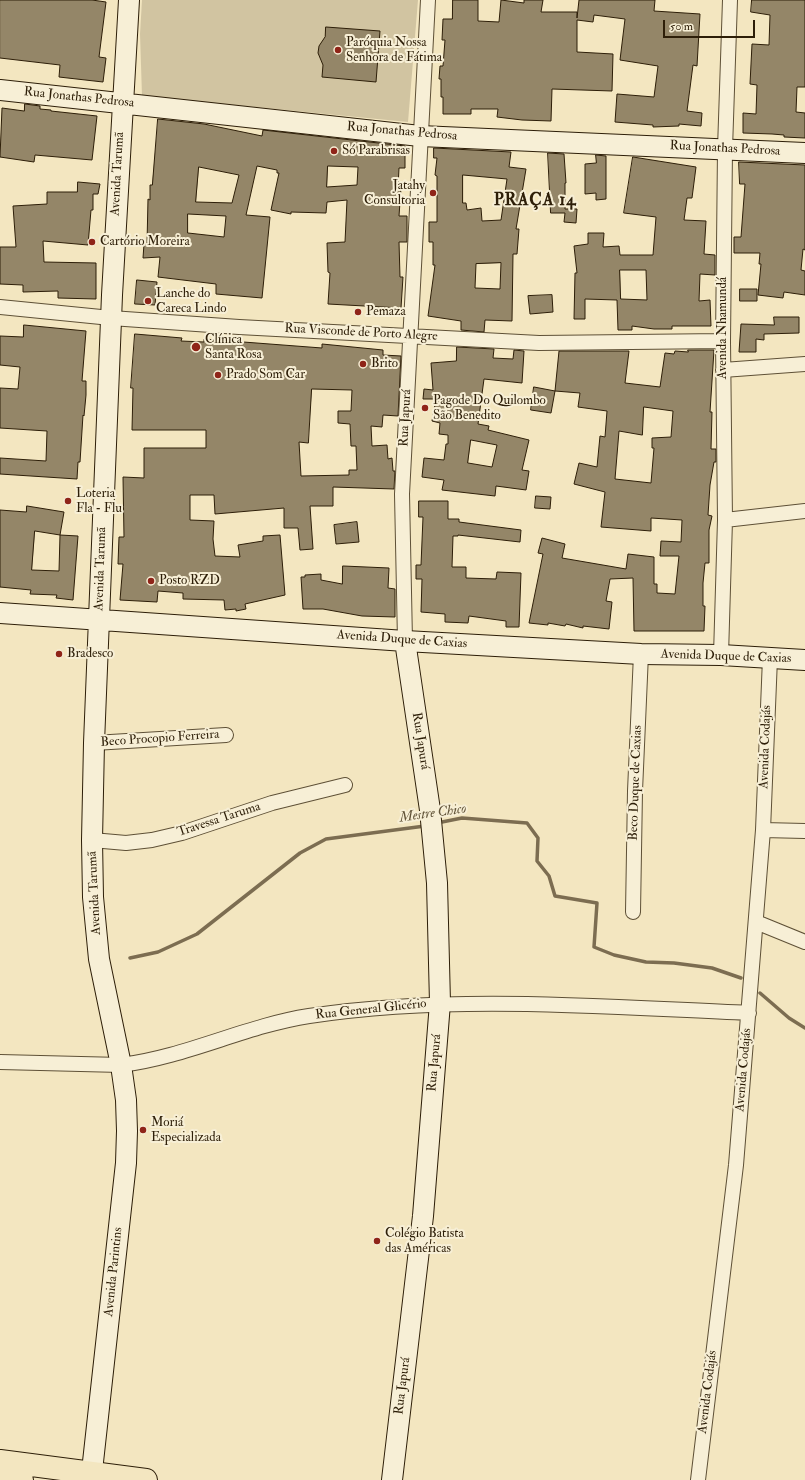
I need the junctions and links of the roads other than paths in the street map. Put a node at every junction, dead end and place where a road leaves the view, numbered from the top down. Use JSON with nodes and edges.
{"nodes":[{"id":1,"x":129,"y":0,"type":"edge"},
{"id":2,"x":428,"y":0,"type":"edge"},
{"id":3,"x":730,"y":0,"type":"edge"},
{"id":4,"x":0,"y":90,"type":"edge"},
{"id":5,"x":122,"y":102,"type":"junction"},
{"id":6,"x":420,"y":136,"type":"junction"},
{"id":7,"x":725,"y":149,"type":"junction"},
{"id":8,"x":805,"y":153,"type":"edge"},
{"id":9,"x":0,"y":307,"type":"edge"},
{"id":10,"x":111,"y":318,"type":"junction"},
{"id":11,"x":410,"y":336,"type":"junction"},
{"id":12,"x":723,"y":341,"type":"junction"},
{"id":13,"x":805,"y":364,"type":"edge"},
{"id":14,"x":723,"y":370,"type":"junction"},
{"id":15,"x":805,"y":511,"type":"edge"},
{"id":16,"x":725,"y":520,"type":"junction"},
{"id":17,"x":0,"y":613,"type":"edge"},
{"id":18,"x":100,"y":619,"type":"junction"},
{"id":19,"x":405,"y":641,"type":"junction"},
{"id":20,"x":641,"y":654,"type":"junction"},
{"id":21,"x":721,"y":656,"type":"junction"},
{"id":22,"x":770,"y":658,"type":"junction"},
{"id":23,"x":805,"y":660,"type":"edge"},
{"id":24,"x":226,"y":735,"type":"dead end"},
{"id":25,"x":94,"y":743,"type":"junction"},
{"id":26,"x":344,"y":785,"type":"dead end"},
{"id":27,"x":763,"y":830,"type":"junction"},
{"id":28,"x":805,"y":831,"type":"edge"},
{"id":29,"x":92,"y":840,"type":"junction"},
{"id":30,"x":633,"y":912,"type":"dead end"},
{"id":31,"x":756,"y":922,"type":"junction"},
{"id":32,"x":805,"y":942,"type":"edge"},
{"id":33,"x":440,"y":1003,"type":"junction"},
{"id":34,"x":749,"y":1013,"type":"junction"},
{"id":35,"x":0,"y":1062,"type":"edge"},
{"id":36,"x":121,"y":1065,"type":"junction"},
{"id":37,"x":0,"y":1461,"type":"edge"},
{"id":38,"x":92,"y":1476,"type":"edge"},
{"id":39,"x":0,"y":1478,"type":"edge"},
{"id":40,"x":22,"y":1480,"type":"edge"},
{"id":41,"x":146,"y":1480,"type":"edge"},
{"id":42,"x":392,"y":1480,"type":"edge"},
{"id":43,"x":698,"y":1480,"type":"edge"}],
"edges":[{"from":1,"to":5,"type":"street","name":"Avenida Tarumã"},
{"from":2,"to":6,"type":"street","name":"Rua Japurá"},
{"from":3,"to":7,"type":"street","name":"Avenida Nhamundá"},
{"from":4,"to":5,"type":"street","name":"Rua Jonathas Pedrosa"},
{"from":5,"to":6,"type":"street","name":"Rua Jonathas Pedrosa"},
{"from":5,"to":10,"type":"street","name":"Avenida Tarumã"},
{"from":6,"to":7,"type":"street","name":"Rua Jonathas Pedrosa"},
{"from":6,"to":11,"type":"street","name":"Rua Japurá"},
{"from":7,"to":8,"type":"street","name":"Rua Jonathas Pedrosa"},
{"from":7,"to":12,"type":"street","name":"Avenida Nhamundá"},
{"from":9,"to":10,"type":"street","name":"Rua Visconde de Porto Alegre"},
{"from":10,"to":11,"type":"street","name":"Rua Visconde de Porto Alegre"},
{"from":10,"to":18,"type":"street","name":"Avenida Tarumã"},
{"from":11,"to":12,"type":"street","name":"Rua Visconde de Porto Alegre"},
{"from":11,"to":19,"type":"street","name":"Rua Japurá"},
{"from":12,"to":14,"type":"street","name":"Avenida Nhamundá"},
{"from":13,"to":14,"type":"street"},
{"from":14,"to":16,"type":"street","name":"Avenida Nhamundá"},
{"from":15,"to":16,"type":"street"},
{"from":16,"to":21,"type":"street","name":"Avenida Nhamundá"},
{"from":17,"to":18,"type":"street","name":"Avenida Duque de Caxias"},
{"from":18,"to":19,"type":"street","name":"Avenida Duque de Caxias"},
{"from":18,"to":25,"type":"street","name":"Avenida Tarumã"},
{"from":19,"to":20,"type":"street","name":"Avenida Duque de Caxias"},
{"from":19,"to":33,"type":"street","name":"Rua Japurá"},
{"from":20,"to":21,"type":"street","name":"Avenida Duque de Caxias"},
{"from":20,"to":30,"type":"street","name":"Beco Duque de Caxias"},
{"from":21,"to":22,"type":"street","name":"Avenida Duque de Caxias"},
{"from":22,"to":23,"type":"street","name":"Avenida Duque de Caxias"},
{"from":22,"to":27,"type":"street","name":"Avenida Codajás"},
{"from":24,"to":25,"type":"street","name":"Beco Procopio Ferreira"},
{"from":25,"to":29,"type":"street","name":"Avenida Tarumã"},
{"from":26,"to":29,"type":"street","name":"Travessa Taruma"},
{"from":27,"to":28,"type":"street"},
{"from":27,"to":31,"type":"street","name":"Avenida Codajás"},
{"from":29,"to":36,"type":"street","name":"Avenida Tarumã"},
{"from":31,"to":32,"type":"street"},
{"from":31,"to":34,"type":"street","name":"Avenida Codajás"},
{"from":33,"to":34,"type":"street","name":"Rua General Glicério"},
{"from":33,"to":36,"type":"street","name":"Rua General Glicério"},
{"from":33,"to":42,"type":"street","name":"Rua Japurá"},
{"from":34,"to":43,"type":"street","name":"Avenida Codajás"},
{"from":35,"to":36,"type":"street","name":"Rua General Glicério"},
{"from":36,"to":38,"type":"street","name":"Avenida Parintins"},
{"from":37,"to":38,"type":"main road"},
{"from":38,"to":41,"type":"main road"},
{"from":39,"to":40,"type":"main road"}]}
